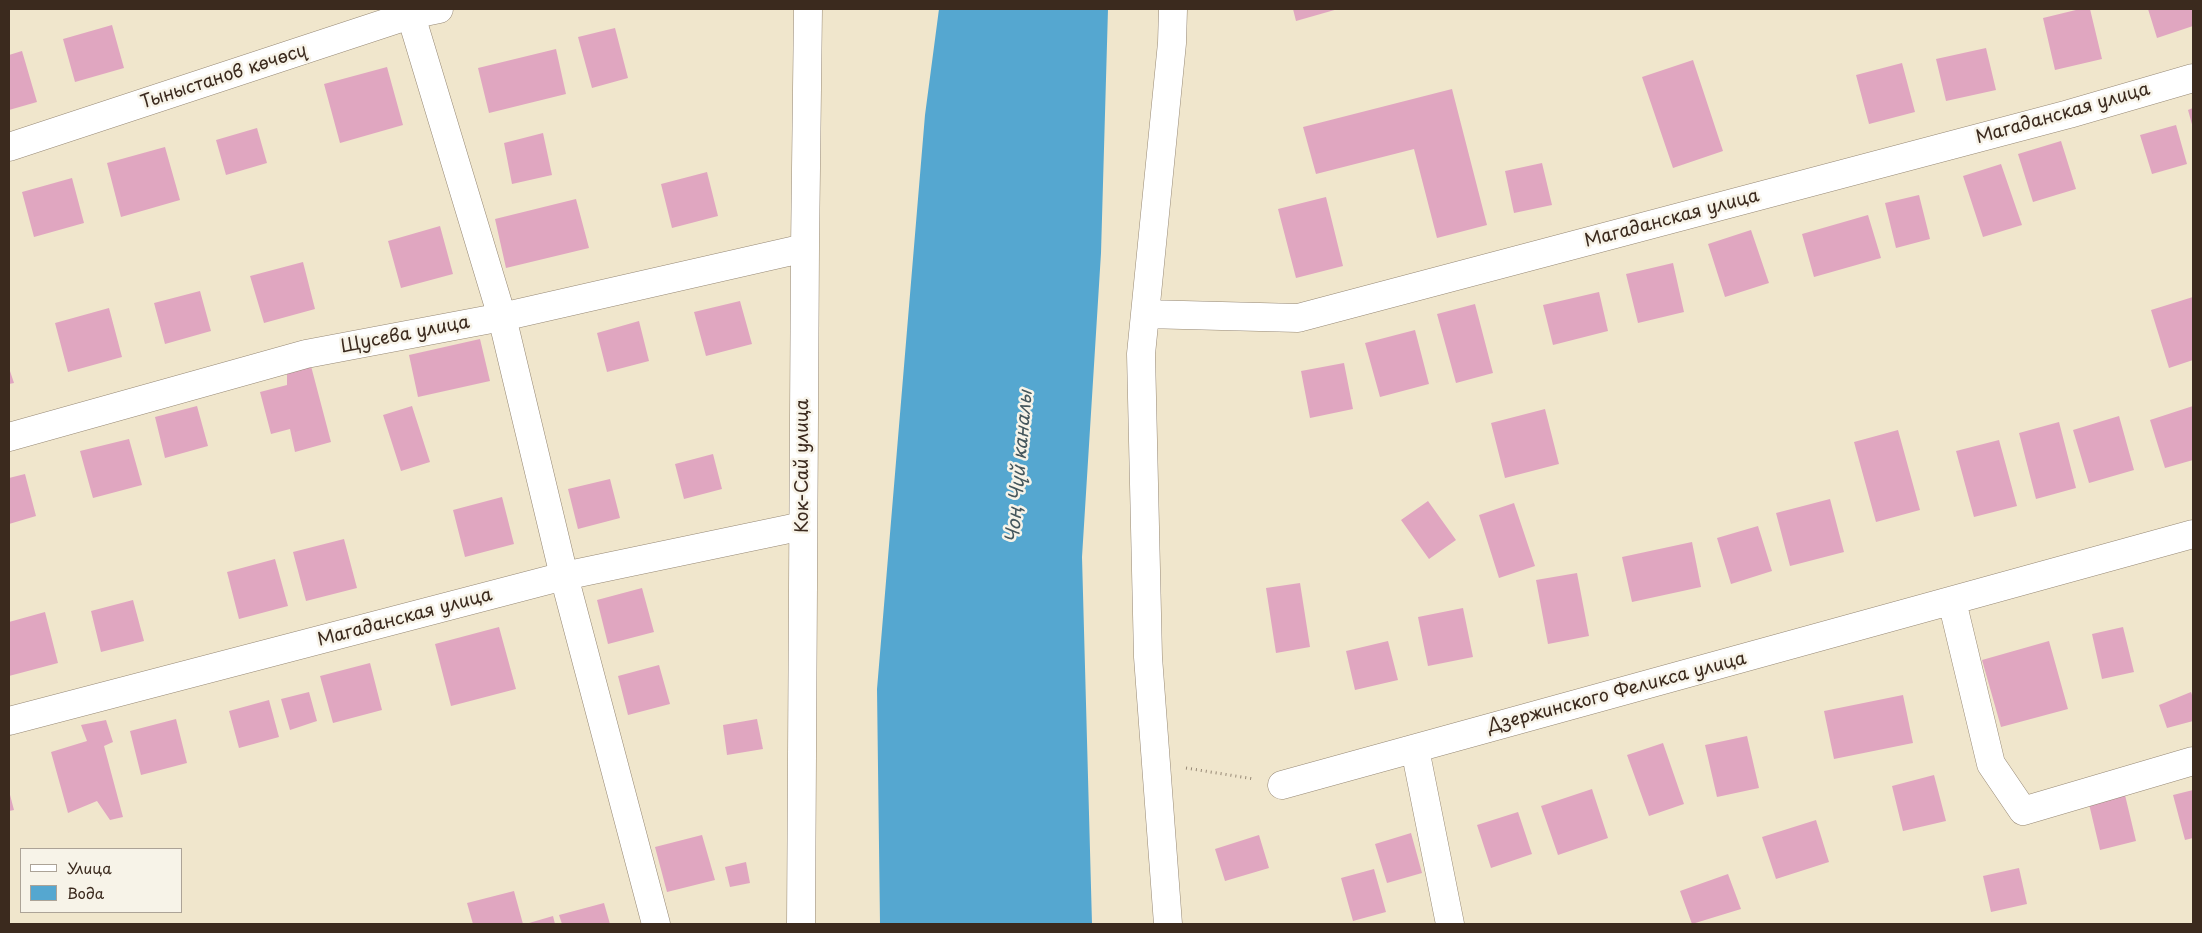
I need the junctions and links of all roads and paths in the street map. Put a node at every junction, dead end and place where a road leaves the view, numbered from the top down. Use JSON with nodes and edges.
{"nodes":[{"id":1,"x":439,"y":9,"type":"edge"},
{"id":2,"x":808,"y":9,"type":"edge"},
{"id":3,"x":1173,"y":9,"type":"edge"},
{"id":4,"x":409,"y":12,"type":"edge"},
{"id":5,"x":2193,"y":78,"type":"edge"},
{"id":6,"x":9,"y":147,"type":"edge"},
{"id":7,"x":805,"y":248,"type":"junction"},
{"id":8,"x":1145,"y":314,"type":"junction"},
{"id":9,"x":502,"y":317,"type":"junction"},
{"id":10,"x":9,"y":437,"type":"edge"},
{"id":11,"x":803,"y":526,"type":"junction"},
{"id":12,"x":2193,"y":534,"type":"edge"},
{"id":13,"x":564,"y":576,"type":"junction"},
{"id":14,"x":1952,"y":601,"type":"junction"},
{"id":15,"x":9,"y":721,"type":"edge"},
{"id":16,"x":1415,"y":749,"type":"junction"},
{"id":17,"x":2193,"y":761,"type":"edge"},
{"id":18,"x":1156,"y":763,"type":"junction"},
{"id":19,"x":1245,"y":778,"type":"dead end"},
{"id":20,"x":1282,"y":785,"type":"dead end"},
{"id":21,"x":656,"y":924,"type":"edge"},
{"id":22,"x":801,"y":924,"type":"edge"},
{"id":23,"x":1168,"y":924,"type":"edge"},
{"id":24,"x":1450,"y":924,"type":"edge"}],
"edges":[{"from":1,"to":4,"type":"street","name":"Тыныстанов көчөсү"},
{"from":2,"to":7,"type":"street","name":"Кок-Сай улица"},
{"from":3,"to":8,"type":"street"},
{"from":4,"to":6,"type":"street","name":"Тыныстанов көчөсү"},
{"from":4,"to":9,"type":"street"},
{"from":5,"to":8,"type":"street","name":"Магаданская улица"},
{"from":7,"to":9,"type":"street","name":"Щусева улица"},
{"from":7,"to":11,"type":"street","name":"Кок-Сай улица"},
{"from":8,"to":18,"type":"street"},
{"from":9,"to":10,"type":"street","name":"Щусева улица"},
{"from":9,"to":13,"type":"street"},
{"from":11,"to":13,"type":"street","name":"Магаданская улица"},
{"from":11,"to":22,"type":"street","name":"Кок-Сай улица"},
{"from":12,"to":14,"type":"street","name":"Дзержинского Феликса улица"},
{"from":13,"to":15,"type":"street","name":"Магаданская улица"},
{"from":13,"to":21,"type":"street"},
{"from":14,"to":16,"type":"street","name":"Дзержинского Феликса улица"},
{"from":14,"to":17,"type":"street"},
{"from":16,"to":20,"type":"street","name":"Дзержинского Феликса улица"},
{"from":16,"to":24,"type":"street"},
{"from":18,"to":19,"type":"path"},
{"from":18,"to":23,"type":"street"}]}
